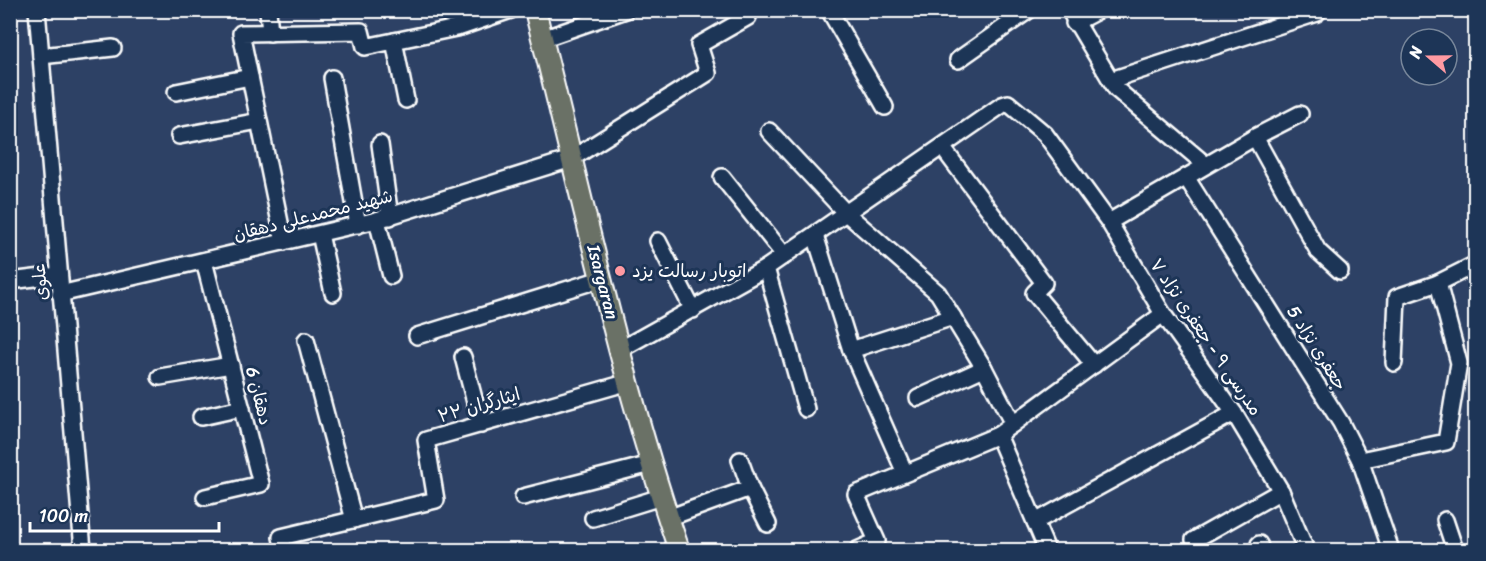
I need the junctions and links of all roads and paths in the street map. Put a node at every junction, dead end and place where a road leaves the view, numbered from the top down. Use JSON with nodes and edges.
{"nodes":[{"id":1,"x":37,"y":10,"type":"edge"},
{"id":2,"x":268,"y":10,"type":"edge"},
{"id":3,"x":511,"y":10,"type":"edge"},
{"id":4,"x":535,"y":10,"type":"edge"},
{"id":5,"x":626,"y":10,"type":"edge"},
{"id":6,"x":829,"y":10,"type":"edge"},
{"id":7,"x":1029,"y":10,"type":"edge"},
{"id":8,"x":1099,"y":10,"type":"edge"},
{"id":9,"x":1317,"y":13,"type":"dead end"},
{"id":10,"x":748,"y":17,"type":"dead end"},
{"id":11,"x":1072,"y":17,"type":"edge"},
{"id":12,"x":270,"y":33,"type":"junction"},
{"id":13,"x":543,"y":39,"type":"junction"},
{"id":14,"x":394,"y":41,"type":"junction"},
{"id":15,"x":114,"y":48,"type":"dead end"},
{"id":16,"x":40,"y":57,"type":"junction"},
{"id":17,"x":958,"y":60,"type":"dead end"},
{"id":18,"x":250,"y":77,"type":"junction"},
{"id":19,"x":332,"y":78,"type":"dead end"},
{"id":20,"x":1111,"y":81,"type":"junction"},
{"id":21,"x":176,"y":92,"type":"dead end"},
{"id":22,"x":406,"y":100,"type":"dead end"},
{"id":23,"x":885,"y":107,"type":"dead end"},
{"id":24,"x":1300,"y":114,"type":"dead end"},
{"id":25,"x":259,"y":121,"type":"junction"},
{"id":26,"x":768,"y":131,"type":"dead end"},
{"id":27,"x":179,"y":136,"type":"dead end"},
{"id":28,"x":1255,"y":137,"type":"junction"},
{"id":29,"x":380,"y":144,"type":"dead end"},
{"id":30,"x":942,"y":147,"type":"junction"},
{"id":31,"x":571,"y":159,"type":"junction"},
{"id":32,"x":1206,"y":165,"type":"junction"},
{"id":33,"x":722,"y":177,"type":"dead end"},
{"id":34,"x":1186,"y":177,"type":"junction"},
{"id":35,"x":846,"y":213,"type":"junction"},
{"id":36,"x":383,"y":218,"type":"junction"},
{"id":37,"x":1108,"y":222,"type":"junction"},
{"id":38,"x":358,"y":225,"type":"junction"},
{"id":39,"x":320,"y":234,"type":"junction"},
{"id":40,"x":815,"y":235,"type":"junction"},
{"id":41,"x":658,"y":240,"type":"dead end"},
{"id":42,"x":284,"y":242,"type":"junction"},
{"id":43,"x":785,"y":256,"type":"junction"},
{"id":44,"x":204,"y":261,"type":"junction"},
{"id":45,"x":1476,"y":264,"type":"edge"},
{"id":46,"x":766,"y":268,"type":"junction"},
{"id":47,"x":1340,"y":270,"type":"dead end"},
{"id":48,"x":59,"y":275,"type":"junction"},
{"id":49,"x":391,"y":276,"type":"dead end"},
{"id":50,"x":602,"y":279,"type":"junction"},
{"id":51,"x":10,"y":281,"type":"edge"},
{"id":52,"x":1438,"y":283,"type":"junction"},
{"id":53,"x":333,"y":293,"type":"dead end"},
{"id":54,"x":60,"y":294,"type":"junction"},
{"id":55,"x":693,"y":310,"type":"junction"},
{"id":56,"x":1163,"y":314,"type":"junction"},
{"id":57,"x":952,"y":317,"type":"junction"},
{"id":58,"x":417,"y":336,"type":"dead end"},
{"id":59,"x":306,"y":340,"type":"dead end"},
{"id":60,"x":621,"y":349,"type":"junction"},
{"id":61,"x":851,"y":350,"type":"junction"},
{"id":62,"x":463,"y":357,"type":"dead end"},
{"id":63,"x":1394,"y":363,"type":"dead end"},
{"id":64,"x":231,"y":365,"type":"junction"},
{"id":65,"x":1094,"y":365,"type":"junction"},
{"id":66,"x":984,"y":368,"type":"junction"},
{"id":67,"x":160,"y":376,"type":"dead end"},
{"id":68,"x":629,"y":382,"type":"junction"},
{"id":69,"x":918,"y":398,"type":"dead end"},
{"id":70,"x":242,"y":408,"type":"junction"},
{"id":71,"x":806,"y":409,"type":"dead end"},
{"id":72,"x":1234,"y":413,"type":"junction"},
{"id":73,"x":201,"y":417,"type":"dead end"},
{"id":74,"x":1013,"y":424,"type":"junction"},
{"id":75,"x":481,"y":425,"type":"junction"},
{"id":76,"x":998,"y":435,"type":"junction"},
{"id":77,"x":740,"y":460,"type":"dead end"},
{"id":78,"x":1360,"y":460,"type":"junction"},
{"id":79,"x":651,"y":464,"type":"junction"},
{"id":80,"x":905,"y":473,"type":"junction"},
{"id":81,"x":750,"y":488,"type":"junction"},
{"id":82,"x":1281,"y":491,"type":"junction"},
{"id":83,"x":205,"y":497,"type":"dead end"},
{"id":84,"x":523,"y":497,"type":"dead end"},
{"id":85,"x":661,"y":497,"type":"junction"},
{"id":86,"x":593,"y":518,"type":"dead end"},
{"id":87,"x":668,"y":518,"type":"junction"},
{"id":88,"x":354,"y":520,"type":"junction"},
{"id":89,"x":1445,"y":520,"type":"dead end"},
{"id":90,"x":1035,"y":522,"type":"junction"},
{"id":91,"x":768,"y":524,"type":"dead end"},
{"id":92,"x":83,"y":550,"type":"edge"},
{"id":93,"x":284,"y":550,"type":"edge"},
{"id":94,"x":679,"y":550,"type":"edge"},
{"id":95,"x":857,"y":550,"type":"edge"},
{"id":96,"x":1047,"y":550,"type":"edge"},
{"id":97,"x":1196,"y":550,"type":"edge"},
{"id":98,"x":1306,"y":550,"type":"edge"},
{"id":99,"x":1391,"y":550,"type":"edge"},
{"id":100,"x":1455,"y":550,"type":"edge"}],
"edges":[{"from":1,"to":16,"type":"street","name":"علوی"},
{"from":2,"to":12,"type":"street"},
{"from":3,"to":14,"type":"street"},
{"from":4,"to":13,"type":"main road","name":"Isargaran"},
{"from":5,"to":13,"type":"street"},
{"from":6,"to":23,"type":"street"},
{"from":7,"to":17,"type":"street"},
{"from":8,"to":11,"type":"street"},
{"from":9,"to":20,"type":"street"},
{"from":10,"to":31,"type":"street","name":"شهید محمدعلی دهقان"},
{"from":11,"to":20,"type":"street"},
{"from":12,"to":14,"type":"street"},
{"from":12,"to":18,"type":"street"},
{"from":13,"to":31,"type":"main road","name":"Isargaran"},
{"from":14,"to":22,"type":"street"},
{"from":15,"to":16,"type":"street"},
{"from":16,"to":48,"type":"street","name":"علوی"},
{"from":18,"to":21,"type":"street"},
{"from":18,"to":25,"type":"street"},
{"from":19,"to":38,"type":"street"},
{"from":20,"to":32,"type":"street"},
{"from":24,"to":28,"type":"street"},
{"from":25,"to":27,"type":"street"},
{"from":25,"to":42,"type":"street"},
{"from":26,"to":35,"type":"street"},
{"from":28,"to":32,"type":"street"},
{"from":28,"to":47,"type":"street"},
{"from":29,"to":36,"type":"street"},
{"from":30,"to":35,"type":"street"},
{"from":30,"to":37,"type":"street","name":"مدرسی ۹ - جعفری نژاد ۷"},
{"from":30,"to":65,"type":"street"},
{"from":31,"to":36,"type":"street","name":"شهید محمدعلی دهقان"},
{"from":31,"to":50,"type":"main road","name":"Isargaran"},
{"from":32,"to":34,"type":"street"},
{"from":33,"to":43,"type":"street"},
{"from":34,"to":37,"type":"street"},
{"from":34,"to":78,"type":"street","name":"جعفری نژاد 5"},
{"from":35,"to":40,"type":"street"},
{"from":35,"to":57,"type":"street"},
{"from":36,"to":38,"type":"street","name":"شهید محمدعلی دهقان"},
{"from":36,"to":49,"type":"street"},
{"from":37,"to":56,"type":"street","name":"مدرسی ۹ - جعفری نژاد ۷"},
{"from":38,"to":39,"type":"street","name":"شهید محمدعلی دهقان"},
{"from":39,"to":42,"type":"street","name":"شهید محمدعلی دهقان"},
{"from":39,"to":53,"type":"street"},
{"from":40,"to":43,"type":"street"},
{"from":40,"to":61,"type":"street"},
{"from":41,"to":55,"type":"street"},
{"from":42,"to":44,"type":"street","name":"شهید محمدعلی دهقان"},
{"from":43,"to":46,"type":"street"},
{"from":44,"to":54,"type":"street","name":"شهید محمدعلی دهقان"},
{"from":44,"to":64,"type":"street","name":"دهقان 6"},
{"from":45,"to":52,"type":"street"},
{"from":46,"to":55,"type":"street"},
{"from":46,"to":71,"type":"street"},
{"from":48,"to":51,"type":"street"},
{"from":48,"to":54,"type":"street","name":"علوی"},
{"from":50,"to":58,"type":"street"},
{"from":50,"to":60,"type":"main road","name":"Isargaran"},
{"from":52,"to":63,"type":"street"},
{"from":52,"to":78,"type":"street"},
{"from":54,"to":92,"type":"street","name":"علوی"},
{"from":55,"to":60,"type":"street"},
{"from":56,"to":65,"type":"street"},
{"from":56,"to":72,"type":"street","name":"مدرسی ۹ - جعفری نژاد ۷"},
{"from":57,"to":61,"type":"street"},
{"from":57,"to":66,"type":"street"},
{"from":59,"to":88,"type":"street"},
{"from":60,"to":68,"type":"main road","name":"Isargaran"},
{"from":61,"to":80,"type":"street"},
{"from":62,"to":75,"type":"street"},
{"from":64,"to":67,"type":"street"},
{"from":64,"to":70,"type":"street","name":"دهقان 6"},
{"from":65,"to":74,"type":"street"},
{"from":66,"to":69,"type":"street"},
{"from":66,"to":74,"type":"street"},
{"from":68,"to":75,"type":"street","name":"ایثارگران ۲۲"},
{"from":68,"to":79,"type":"main road","name":"Isargaran"},
{"from":70,"to":73,"type":"street"},
{"from":70,"to":83,"type":"street","name":"دهقان 6"},
{"from":72,"to":82,"type":"street","name":"مدرسی ۹ - جعفری نژاد ۷"},
{"from":72,"to":90,"type":"street"},
{"from":74,"to":76,"type":"street"},
{"from":75,"to":88,"type":"street","name":"ایثارگران ۲۲"},
{"from":76,"to":80,"type":"street"},
{"from":76,"to":90,"type":"street"},
{"from":77,"to":81,"type":"street"},
{"from":78,"to":99,"type":"street","name":"جعفری نژاد 5"},
{"from":79,"to":84,"type":"street"},
{"from":79,"to":85,"type":"main road","name":"Isargaran"},
{"from":80,"to":95,"type":"street"},
{"from":81,"to":87,"type":"street"},
{"from":81,"to":91,"type":"street"},
{"from":82,"to":97,"type":"street"},
{"from":82,"to":98,"type":"street","name":"مدرسی ۹ - جعفری نژاد ۷"},
{"from":85,"to":86,"type":"street"},
{"from":85,"to":87,"type":"main road","name":"Isargaran"},
{"from":87,"to":94,"type":"main road","name":"Isargaran"},
{"from":88,"to":93,"type":"street","name":"ایثارگران ۲۲"},
{"from":89,"to":100,"type":"street"},
{"from":90,"to":96,"type":"street"}]}
